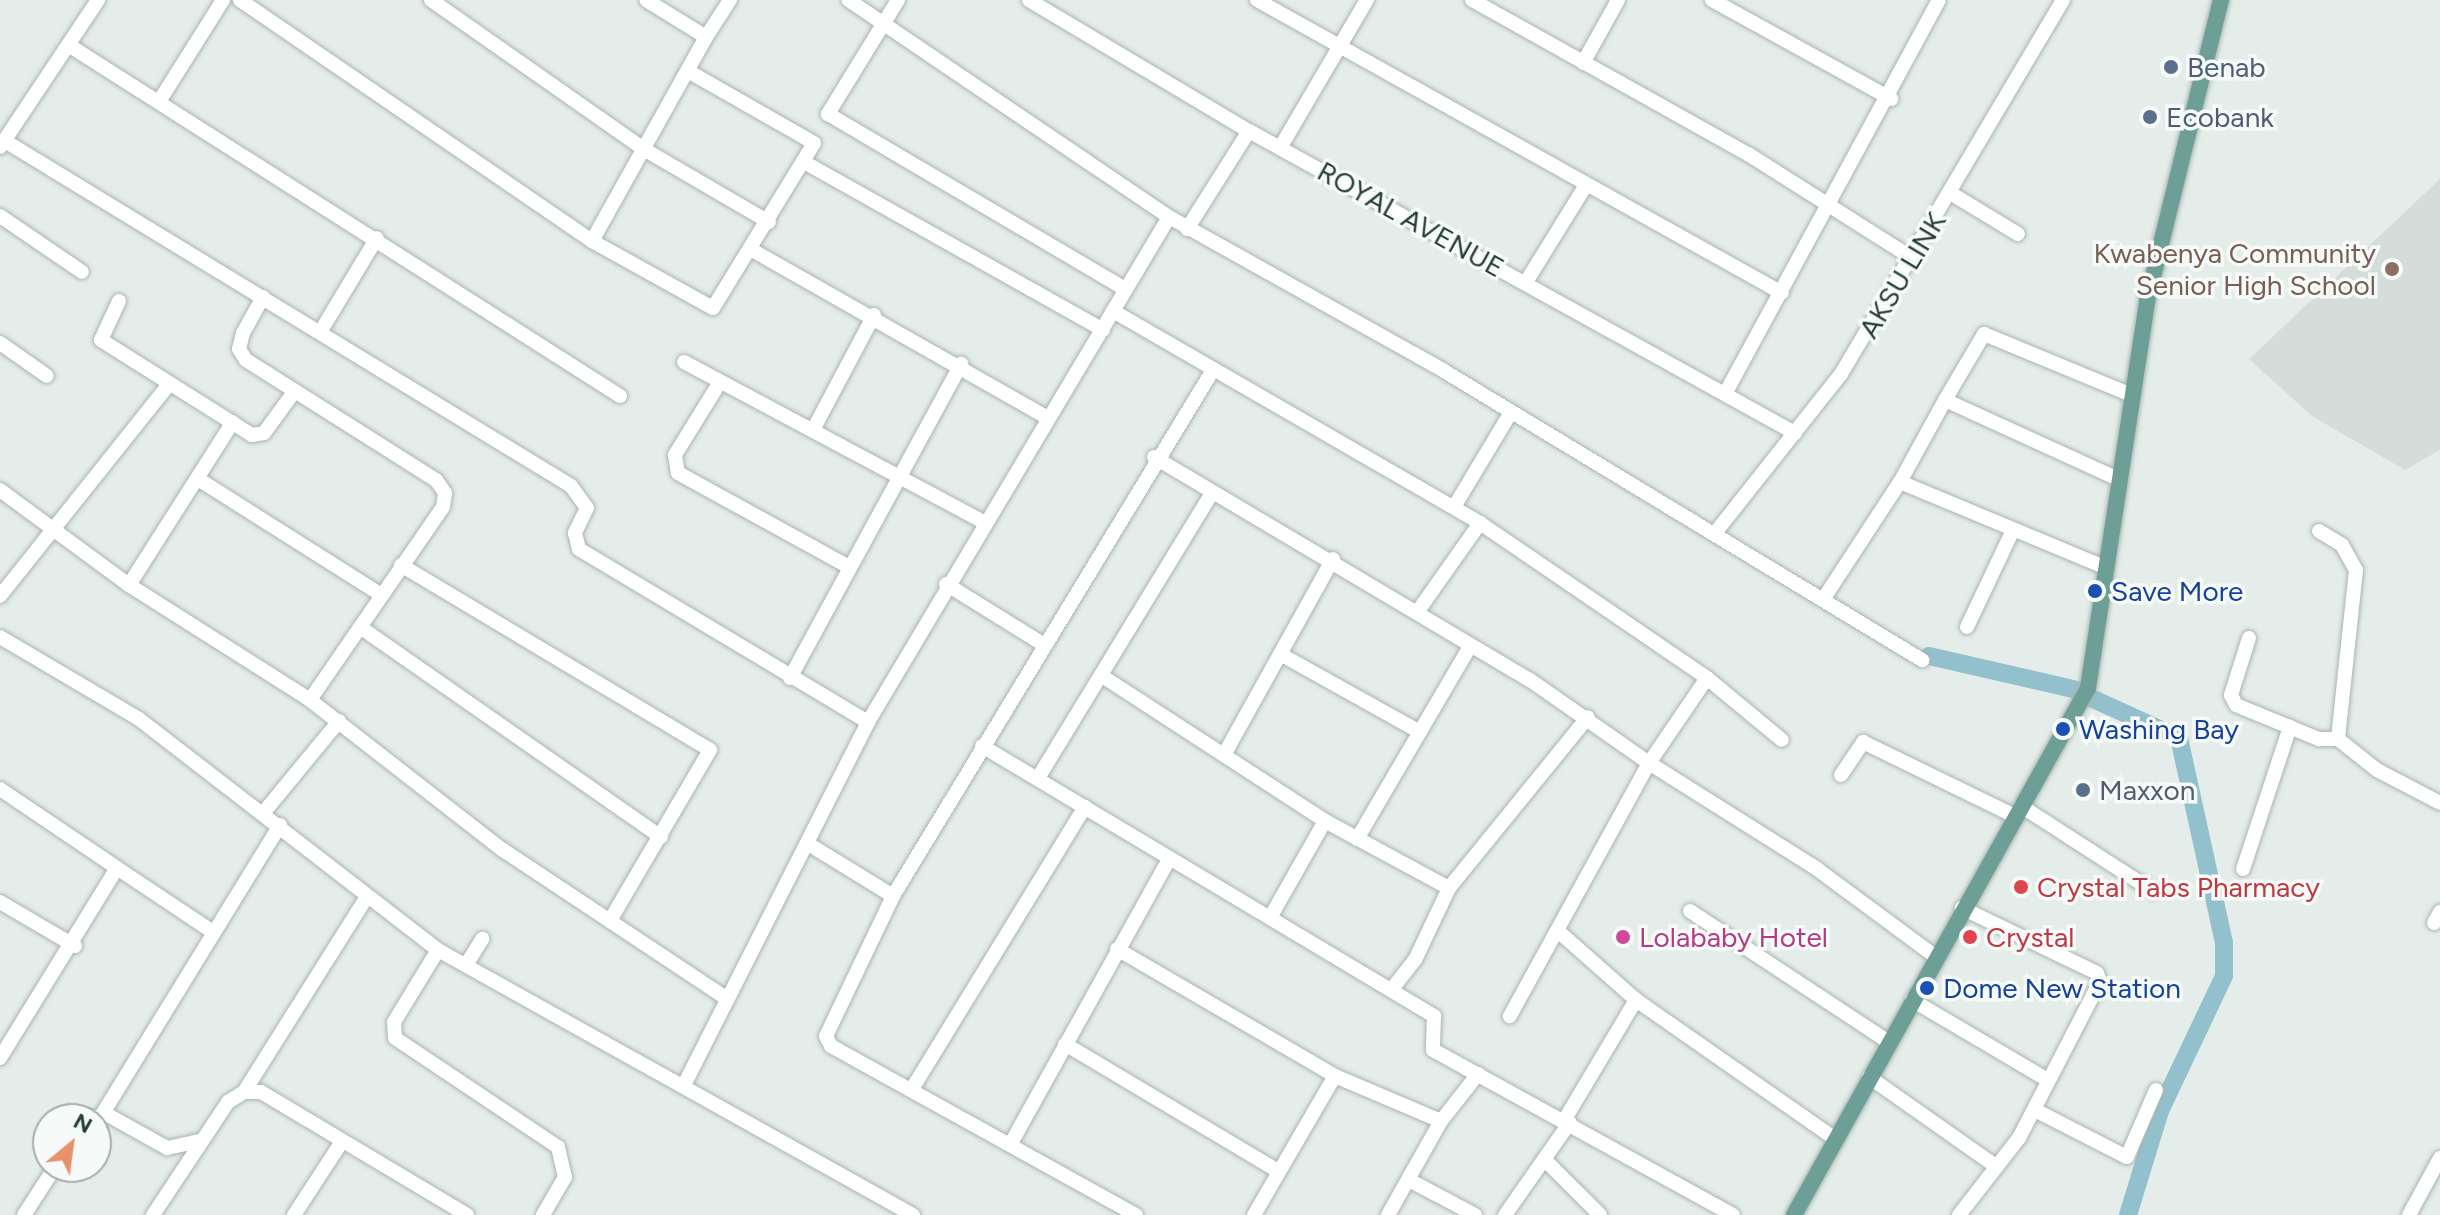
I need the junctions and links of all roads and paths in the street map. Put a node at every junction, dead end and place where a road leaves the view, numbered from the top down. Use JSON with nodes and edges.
{"nodes":[{"id":1,"x":98,"y":0,"type":"edge"},
{"id":2,"x":223,"y":0,"type":"edge"},
{"id":3,"x":240,"y":0,"type":"edge"},
{"id":4,"x":431,"y":0,"type":"edge"},
{"id":5,"x":646,"y":0,"type":"edge"},
{"id":6,"x":730,"y":0,"type":"edge"},
{"id":7,"x":848,"y":0,"type":"edge"},
{"id":8,"x":898,"y":0,"type":"edge"},
{"id":9,"x":1029,"y":0,"type":"edge"},
{"id":10,"x":1257,"y":0,"type":"edge"},
{"id":11,"x":1367,"y":0,"type":"edge"},
{"id":12,"x":1472,"y":0,"type":"edge"},
{"id":13,"x":1618,"y":0,"type":"edge"},
{"id":14,"x":1712,"y":0,"type":"edge"},
{"id":15,"x":1939,"y":0,"type":"edge"},
{"id":16,"x":2063,"y":0,"type":"edge"},
{"id":17,"x":2221,"y":0,"type":"edge"},
{"id":18,"x":1730,"y":4,"type":"edge"},
{"id":19,"x":883,"y":23,"type":"junction"},
{"id":20,"x":706,"y":37,"type":"junction"},
{"id":21,"x":70,"y":46,"type":"junction"},
{"id":22,"x":1340,"y":49,"type":"junction"},
{"id":23,"x":1583,"y":63,"type":"junction"},
{"id":24,"x":688,"y":71,"type":"junction"},
{"id":25,"x":1891,"y":99,"type":"junction"},
{"id":26,"x":160,"y":100,"type":"junction"},
{"id":27,"x":1249,"y":131,"type":"junction"},
{"id":28,"x":2,"y":144,"type":"edge"},
{"id":29,"x":1280,"y":148,"type":"junction"},
{"id":30,"x":647,"y":151,"type":"junction"},
{"id":31,"x":804,"y":162,"type":"junction"},
{"id":32,"x":1585,"y":187,"type":"junction"},
{"id":33,"x":1952,"y":194,"type":"junction"},
{"id":34,"x":1825,"y":206,"type":"junction"},
{"id":35,"x":0,"y":216,"type":"edge"},
{"id":36,"x":1169,"y":217,"type":"junction"},
{"id":37,"x":769,"y":222,"type":"junction"},
{"id":38,"x":1187,"y":229,"type":"junction"},
{"id":39,"x":2018,"y":234,"type":"dead end"},
{"id":40,"x":377,"y":238,"type":"junction"},
{"id":41,"x":592,"y":241,"type":"junction"},
{"id":42,"x":752,"y":250,"type":"junction"},
{"id":43,"x":1912,"y":258,"type":"junction"},
{"id":44,"x":82,"y":272,"type":"dead end"},
{"id":45,"x":1526,"y":282,"type":"junction"},
{"id":46,"x":1125,"y":289,"type":"junction"},
{"id":47,"x":1782,"y":293,"type":"junction"},
{"id":48,"x":263,"y":297,"type":"junction"},
{"id":49,"x":119,"y":301,"type":"dead end"},
{"id":50,"x":1113,"y":311,"type":"junction"},
{"id":51,"x":874,"y":315,"type":"junction"},
{"id":52,"x":322,"y":329,"type":"junction"},
{"id":53,"x":1103,"y":330,"type":"junction"},
{"id":54,"x":0,"y":343,"type":"edge"},
{"id":55,"x":684,"y":362,"type":"dead end"},
{"id":56,"x":961,"y":364,"type":"junction"},
{"id":57,"x":1213,"y":370,"type":"junction"},
{"id":58,"x":47,"y":376,"type":"dead end"},
{"id":59,"x":720,"y":382,"type":"junction"},
{"id":60,"x":169,"y":384,"type":"junction"},
{"id":61,"x":294,"y":392,"type":"junction"},
{"id":62,"x":1725,"y":394,"type":"junction"},
{"id":63,"x":2129,"y":394,"type":"junction"},
{"id":64,"x":620,"y":396,"type":"dead end"},
{"id":65,"x":1945,"y":400,"type":"junction"},
{"id":66,"x":1511,"y":412,"type":"junction"},
{"id":67,"x":1048,"y":418,"type":"junction"},
{"id":68,"x":233,"y":422,"type":"junction"},
{"id":69,"x":814,"y":428,"type":"junction"},
{"id":70,"x":1795,"y":433,"type":"junction"},
{"id":71,"x":1154,"y":457,"type":"junction"},
{"id":72,"x":899,"y":475,"type":"junction"},
{"id":73,"x":198,"y":479,"type":"junction"},
{"id":74,"x":2118,"y":479,"type":"junction"},
{"id":75,"x":1900,"y":482,"type":"junction"},
{"id":76,"x":0,"y":490,"type":"edge"},
{"id":77,"x":1212,"y":493,"type":"junction"},
{"id":78,"x":1454,"y":507,"type":"junction"},
{"id":79,"x":984,"y":522,"type":"junction"},
{"id":80,"x":1480,"y":523,"type":"junction"},
{"id":81,"x":2013,"y":530,"type":"junction"},
{"id":82,"x":2319,"y":531,"type":"dead end"},
{"id":83,"x":56,"y":533,"type":"junction"},
{"id":84,"x":1715,"y":533,"type":"junction"},
{"id":85,"x":1333,"y":559,"type":"junction"},
{"id":86,"x":401,"y":565,"type":"junction"},
{"id":87,"x":847,"y":566,"type":"junction"},
{"id":88,"x":2102,"y":566,"type":"junction"},
{"id":89,"x":946,"y":584,"type":"junction"},
{"id":90,"x":129,"y":585,"type":"junction"},
{"id":91,"x":380,"y":594,"type":"junction"},
{"id":92,"x":0,"y":596,"type":"edge"},
{"id":93,"x":1824,"y":598,"type":"junction"},
{"id":94,"x":1418,"y":611,"type":"junction"},
{"id":95,"x":360,"y":627,"type":"junction"},
{"id":96,"x":1967,"y":627,"type":"dead end"},
{"id":97,"x":0,"y":637,"type":"edge"},
{"id":98,"x":2249,"y":638,"type":"dead end"},
{"id":99,"x":1041,"y":643,"type":"junction"},
{"id":100,"x":1471,"y":645,"type":"junction"},
{"id":101,"x":1280,"y":654,"type":"junction"},
{"id":102,"x":1922,"y":660,"type":"dead end"},
{"id":103,"x":1102,"y":676,"type":"junction"},
{"id":104,"x":790,"y":678,"type":"junction"},
{"id":105,"x":1707,"y":678,"type":"junction"},
{"id":106,"x":310,"y":700,"type":"junction"},
{"id":107,"x":1588,"y":717,"type":"junction"},
{"id":108,"x":339,"y":721,"type":"junction"},
{"id":109,"x":868,"y":722,"type":"junction"},
{"id":110,"x":2290,"y":727,"type":"junction"},
{"id":111,"x":1420,"y":732,"type":"junction"},
{"id":112,"x":2338,"y":739,"type":"junction"},
{"id":113,"x":1782,"y":740,"type":"dead end"},
{"id":114,"x":982,"y":746,"type":"junction"},
{"id":115,"x":1225,"y":753,"type":"junction"},
{"id":116,"x":1649,"y":763,"type":"junction"},
{"id":117,"x":1841,"y":775,"type":"dead end"},
{"id":118,"x":1038,"y":778,"type":"junction"},
{"id":119,"x":0,"y":789,"type":"edge"},
{"id":120,"x":2440,"y":803,"type":"edge"},
{"id":121,"x":1085,"y":807,"type":"junction"},
{"id":122,"x":2018,"y":811,"type":"junction"},
{"id":123,"x":264,"y":812,"type":"junction"},
{"id":124,"x":1325,"y":821,"type":"junction"},
{"id":125,"x":280,"y":825,"type":"junction"},
{"id":126,"x":661,"y":837,"type":"junction"},
{"id":127,"x":1357,"y":839,"type":"junction"},
{"id":128,"x":810,"y":845,"type":"junction"},
{"id":129,"x":1169,"y":859,"type":"junction"},
{"id":130,"x":117,"y":868,"type":"junction"},
{"id":131,"x":2243,"y":869,"type":"dead end"},
{"id":132,"x":1449,"y":888,"type":"junction"},
{"id":133,"x":2153,"y":891,"type":"dead end"},
{"id":134,"x":893,"y":896,"type":"junction"},
{"id":135,"x":367,"y":897,"type":"junction"},
{"id":136,"x":0,"y":902,"type":"edge"},
{"id":137,"x":1962,"y":908,"type":"junction"},
{"id":138,"x":1690,"y":911,"type":"dead end"},
{"id":139,"x":1271,"y":916,"type":"junction"},
{"id":140,"x":611,"y":919,"type":"junction"},
{"id":141,"x":210,"y":930,"type":"junction"},
{"id":142,"x":1559,"y":932,"type":"junction"},
{"id":143,"x":482,"y":939,"type":"dead end"},
{"id":144,"x":75,"y":946,"type":"junction"},
{"id":145,"x":1117,"y":949,"type":"junction"},
{"id":146,"x":438,"y":950,"type":"junction"},
{"id":147,"x":1936,"y":957,"type":"junction"},
{"id":148,"x":466,"y":965,"type":"junction"},
{"id":149,"x":1392,"y":989,"type":"junction"},
{"id":150,"x":726,"y":998,"type":"junction"},
{"id":151,"x":1636,"y":1000,"type":"junction"},
{"id":152,"x":1912,"y":1000,"type":"junction"},
{"id":153,"x":1510,"y":1016,"type":"dead end"},
{"id":154,"x":1889,"y":1042,"type":"junction"},
{"id":155,"x":1065,"y":1044,"type":"junction"},
{"id":156,"x":0,"y":1058,"type":"edge"},
{"id":157,"x":1478,"y":1074,"type":"junction"},
{"id":158,"x":1335,"y":1076,"type":"junction"},
{"id":159,"x":1869,"y":1077,"type":"junction"},
{"id":160,"x":2048,"y":1080,"type":"junction"},
{"id":161,"x":684,"y":1085,"type":"junction"},
{"id":162,"x":912,"y":1089,"type":"junction"},
{"id":163,"x":2156,"y":1090,"type":"dead end"},
{"id":164,"x":244,"y":1092,"type":"junction"},
{"id":165,"x":102,"y":1103,"type":"edge"},
{"id":166,"x":2035,"y":1110,"type":"junction"},
{"id":167,"x":1441,"y":1121,"type":"junction"},
{"id":168,"x":1568,"y":1121,"type":"junction"},
{"id":169,"x":112,"y":1123,"type":"edge"},
{"id":170,"x":1835,"y":1139,"type":"junction"},
{"id":171,"x":200,"y":1141,"type":"junction"},
{"id":172,"x":341,"y":1143,"type":"junction"},
{"id":173,"x":1010,"y":1145,"type":"junction"},
{"id":174,"x":2440,"y":1158,"type":"edge"},
{"id":175,"x":1547,"y":1162,"type":"junction"},
{"id":176,"x":1997,"y":1167,"type":"junction"},
{"id":177,"x":1278,"y":1171,"type":"junction"},
{"id":178,"x":1409,"y":1180,"type":"junction"},
{"id":179,"x":45,"y":1183,"type":"edge"},
{"id":180,"x":445,"y":1201,"type":"junction"},
{"id":181,"x":1110,"y":1210,"type":"edge"},
{"id":182,"x":24,"y":1215,"type":"edge"},
{"id":183,"x":153,"y":1215,"type":"edge"},
{"id":184,"x":294,"y":1215,"type":"edge"},
{"id":185,"x":437,"y":1215,"type":"edge"},
{"id":186,"x":467,"y":1215,"type":"edge"},
{"id":187,"x":543,"y":1215,"type":"edge"},
{"id":188,"x":913,"y":1215,"type":"edge"},
{"id":189,"x":1136,"y":1215,"type":"edge"},
{"id":190,"x":1254,"y":1215,"type":"edge"},
{"id":191,"x":1388,"y":1215,"type":"edge"},
{"id":192,"x":1475,"y":1215,"type":"edge"},
{"id":193,"x":1505,"y":1215,"type":"edge"},
{"id":194,"x":1600,"y":1215,"type":"edge"},
{"id":195,"x":1733,"y":1215,"type":"edge"},
{"id":196,"x":1794,"y":1215,"type":"edge"},
{"id":197,"x":1959,"y":1215,"type":"edge"},
{"id":198,"x":2409,"y":1215,"type":"edge"}],
"edges":[{"from":1,"to":21,"type":"street"},
{"from":2,"to":26,"type":"street"},
{"from":3,"to":41,"type":"street"},
{"from":4,"to":30,"type":"street"},
{"from":5,"to":20,"type":"street"},
{"from":6,"to":20,"type":"street"},
{"from":7,"to":19,"type":"street"},
{"from":8,"to":19,"type":"street"},
{"from":9,"to":27,"type":"street","name":"ROYAL AVENUE"},
{"from":10,"to":22,"type":"street"},
{"from":11,"to":22,"type":"street"},
{"from":12,"to":23,"type":"street"},
{"from":13,"to":23,"type":"street"},
{"from":14,"to":18,"type":"street"},
{"from":15,"to":25,"type":"street"},
{"from":16,"to":33,"type":"street","name":"AKSU LINK"},
{"from":17,"to":63,"type":"main road"},
{"from":18,"to":25,"type":"street"},
{"from":19,"to":36,"type":"street"},
{"from":19,"to":46,"type":"street"},
{"from":20,"to":24,"type":"street"},
{"from":21,"to":26,"type":"street"},
{"from":21,"to":28,"type":"street"},
{"from":22,"to":29,"type":"street"},
{"from":22,"to":32,"type":"street"},
{"from":23,"to":34,"type":"street"},
{"from":24,"to":30,"type":"street"},
{"from":24,"to":31,"type":"street"},
{"from":25,"to":34,"type":"street"},
{"from":26,"to":40,"type":"street"},
{"from":27,"to":29,"type":"street","name":"ROYAL AVENUE"},
{"from":27,"to":38,"type":"street"},
{"from":28,"to":48,"type":"street"},
{"from":29,"to":45,"type":"street","name":"ROYAL AVENUE"},
{"from":30,"to":37,"type":"street"},
{"from":30,"to":41,"type":"street"},
{"from":31,"to":37,"type":"street"},
{"from":31,"to":53,"type":"street"},
{"from":32,"to":45,"type":"street"},
{"from":32,"to":47,"type":"street"},
{"from":33,"to":39,"type":"street"},
{"from":33,"to":43,"type":"street","name":"AKSU LINK"},
{"from":34,"to":43,"type":"street"},
{"from":34,"to":47,"type":"street"},
{"from":35,"to":44,"type":"street"},
{"from":36,"to":38,"type":"street"},
{"from":36,"to":46,"type":"street"},
{"from":37,"to":42,"type":"street"},
{"from":38,"to":66,"type":"street"},
{"from":40,"to":52,"type":"street"},
{"from":40,"to":64,"type":"street"},
{"from":41,"to":42,"type":"street"},
{"from":42,"to":51,"type":"street"},
{"from":43,"to":70,"type":"street","name":"AKSU LINK"},
{"from":45,"to":62,"type":"street","name":"ROYAL AVENUE"},
{"from":46,"to":50,"type":"street"},
{"from":47,"to":62,"type":"street"},
{"from":48,"to":52,"type":"street"},
{"from":48,"to":61,"type":"street"},
{"from":49,"to":60,"type":"street"},
{"from":50,"to":53,"type":"street"},
{"from":50,"to":57,"type":"street"},
{"from":51,"to":56,"type":"street"},
{"from":51,"to":69,"type":"street"},
{"from":52,"to":104,"type":"street"},
{"from":53,"to":67,"type":"street"},
{"from":54,"to":58,"type":"street"},
{"from":55,"to":59,"type":"street"},
{"from":56,"to":67,"type":"street"},
{"from":56,"to":72,"type":"street"},
{"from":57,"to":71,"type":"street"},
{"from":57,"to":78,"type":"street"},
{"from":59,"to":69,"type":"street"},
{"from":59,"to":87,"type":"street"},
{"from":60,"to":68,"type":"street"},
{"from":60,"to":83,"type":"street"},
{"from":61,"to":68,"type":"street"},
{"from":61,"to":86,"type":"street"},
{"from":62,"to":70,"type":"street","name":"ROYAL AVENUE"},
{"from":63,"to":65,"type":"street"},
{"from":63,"to":74,"type":"main road"},
{"from":65,"to":74,"type":"street"},
{"from":65,"to":75,"type":"street"},
{"from":66,"to":78,"type":"street"},
{"from":66,"to":84,"type":"street"},
{"from":67,"to":79,"type":"street"},
{"from":68,"to":73,"type":"street"},
{"from":69,"to":72,"type":"street"},
{"from":70,"to":84,"type":"street","name":"AKSU LINK"},
{"from":71,"to":77,"type":"street"},
{"from":71,"to":99,"type":"street"},
{"from":72,"to":79,"type":"street"},
{"from":72,"to":87,"type":"street"},
{"from":73,"to":90,"type":"street"},
{"from":73,"to":91,"type":"street"},
{"from":74,"to":88,"type":"main road"},
{"from":75,"to":81,"type":"street"},
{"from":75,"to":93,"type":"street"},
{"from":76,"to":83,"type":"street"},
{"from":77,"to":85,"type":"street"},
{"from":77,"to":103,"type":"street"},
{"from":78,"to":80,"type":"street"},
{"from":79,"to":89,"type":"street"},
{"from":80,"to":94,"type":"street"},
{"from":80,"to":105,"type":"street"},
{"from":81,"to":88,"type":"street"},
{"from":81,"to":96,"type":"street"},
{"from":82,"to":112,"type":"street"},
{"from":83,"to":90,"type":"street"},
{"from":83,"to":92,"type":"street"},
{"from":84,"to":93,"type":"street"},
{"from":85,"to":94,"type":"street"},
{"from":85,"to":101,"type":"street"},
{"from":86,"to":91,"type":"street"},
{"from":86,"to":126,"type":"street"},
{"from":87,"to":104,"type":"street"},
{"from":88,"to":122,"type":"main road"},
{"from":89,"to":99,"type":"street"},
{"from":89,"to":109,"type":"street"},
{"from":90,"to":106,"type":"street"},
{"from":91,"to":95,"type":"street"},
{"from":93,"to":102,"type":"street"},
{"from":94,"to":100,"type":"street"},
{"from":95,"to":106,"type":"street"},
{"from":95,"to":126,"type":"street"},
{"from":97,"to":123,"type":"street"},
{"from":98,"to":110,"type":"street"},
{"from":99,"to":114,"type":"street"},
{"from":100,"to":107,"type":"street"},
{"from":100,"to":111,"type":"street"},
{"from":101,"to":111,"type":"street"},
{"from":101,"to":115,"type":"street"},
{"from":103,"to":115,"type":"street"},
{"from":103,"to":118,"type":"street"},
{"from":104,"to":109,"type":"street"},
{"from":105,"to":113,"type":"street"},
{"from":105,"to":116,"type":"street"},
{"from":106,"to":108,"type":"street"},
{"from":107,"to":116,"type":"street"},
{"from":107,"to":132,"type":"street"},
{"from":108,"to":123,"type":"street"},
{"from":108,"to":140,"type":"street"},
{"from":109,"to":128,"type":"street"},
{"from":110,"to":112,"type":"street"},
{"from":110,"to":131,"type":"street"},
{"from":111,"to":127,"type":"street"},
{"from":112,"to":120,"type":"street"},
{"from":114,"to":118,"type":"street"},
{"from":114,"to":134,"type":"street"},
{"from":115,"to":124,"type":"street"},
{"from":116,"to":142,"type":"street"},
{"from":116,"to":147,"type":"street"},
{"from":117,"to":122,"type":"street"},
{"from":118,"to":121,"type":"street"},
{"from":119,"to":130,"type":"street"},
{"from":121,"to":129,"type":"street"},
{"from":121,"to":162,"type":"street"},
{"from":122,"to":133,"type":"street"},
{"from":122,"to":137,"type":"main road"},
{"from":123,"to":125,"type":"street"},
{"from":124,"to":127,"type":"street"},
{"from":124,"to":139,"type":"street"},
{"from":125,"to":135,"type":"street"},
{"from":125,"to":141,"type":"street"},
{"from":126,"to":140,"type":"street"},
{"from":127,"to":132,"type":"street"},
{"from":128,"to":134,"type":"street"},
{"from":128,"to":150,"type":"street"},
{"from":129,"to":139,"type":"street"},
{"from":129,"to":145,"type":"street"},
{"from":130,"to":141,"type":"street"},
{"from":130,"to":144,"type":"street"},
{"from":132,"to":149,"type":"street"},
{"from":134,"to":162,"type":"street"},
{"from":135,"to":146,"type":"street"},
{"from":135,"to":164,"type":"street"},
{"from":136,"to":144,"type":"street"},
{"from":137,"to":147,"type":"main road"},
{"from":137,"to":160,"type":"street"},
{"from":138,"to":154,"type":"street"},
{"from":139,"to":149,"type":"street"},
{"from":140,"to":150,"type":"street"},
{"from":141,"to":165,"type":"street"},
{"from":142,"to":151,"type":"street"},
{"from":142,"to":153,"type":"street"},
{"from":143,"to":148,"type":"street"},
{"from":144,"to":156,"type":"street"},
{"from":145,"to":155,"type":"street"},
{"from":145,"to":158,"type":"street"},
{"from":146,"to":148,"type":"street"},
{"from":146,"to":187,"type":"street"},
{"from":147,"to":152,"type":"main road"},
{"from":148,"to":161,"type":"street"},
{"from":149,"to":157,"type":"street"},
{"from":150,"to":161,"type":"street"},
{"from":151,"to":168,"type":"street"},
{"from":151,"to":170,"type":"street"},
{"from":152,"to":154,"type":"main road"},
{"from":152,"to":160,"type":"street"},
{"from":154,"to":159,"type":"main road"},
{"from":155,"to":173,"type":"street"},
{"from":155,"to":177,"type":"street"},
{"from":157,"to":167,"type":"street"},
{"from":157,"to":168,"type":"street"},
{"from":158,"to":167,"type":"street"},
{"from":158,"to":177,"type":"street"},
{"from":159,"to":170,"type":"main road"},
{"from":159,"to":176,"type":"street"},
{"from":160,"to":166,"type":"street"},
{"from":161,"to":188,"type":"street"},
{"from":162,"to":173,"type":"street"},
{"from":163,"to":166,"type":"street"},
{"from":164,"to":171,"type":"street"},
{"from":164,"to":172,"type":"street"},
{"from":166,"to":176,"type":"street"},
{"from":167,"to":178,"type":"street"},
{"from":168,"to":175,"type":"street"},
{"from":168,"to":195,"type":"street"},
{"from":169,"to":171,"type":"street"},
{"from":170,"to":196,"type":"main road"},
{"from":171,"to":183,"type":"street"},
{"from":172,"to":180,"type":"street"},
{"from":172,"to":184,"type":"street"},
{"from":173,"to":181,"type":"street"},
{"from":174,"to":198,"type":"street"},
{"from":175,"to":193,"type":"street"},
{"from":175,"to":194,"type":"street"},
{"from":176,"to":197,"type":"street"},
{"from":177,"to":190,"type":"street"},
{"from":178,"to":191,"type":"street"},
{"from":178,"to":192,"type":"street"},
{"from":179,"to":182,"type":"street"},
{"from":180,"to":185,"type":"street"},
{"from":180,"to":186,"type":"street"},
{"from":181,"to":189,"type":"street"}]}
